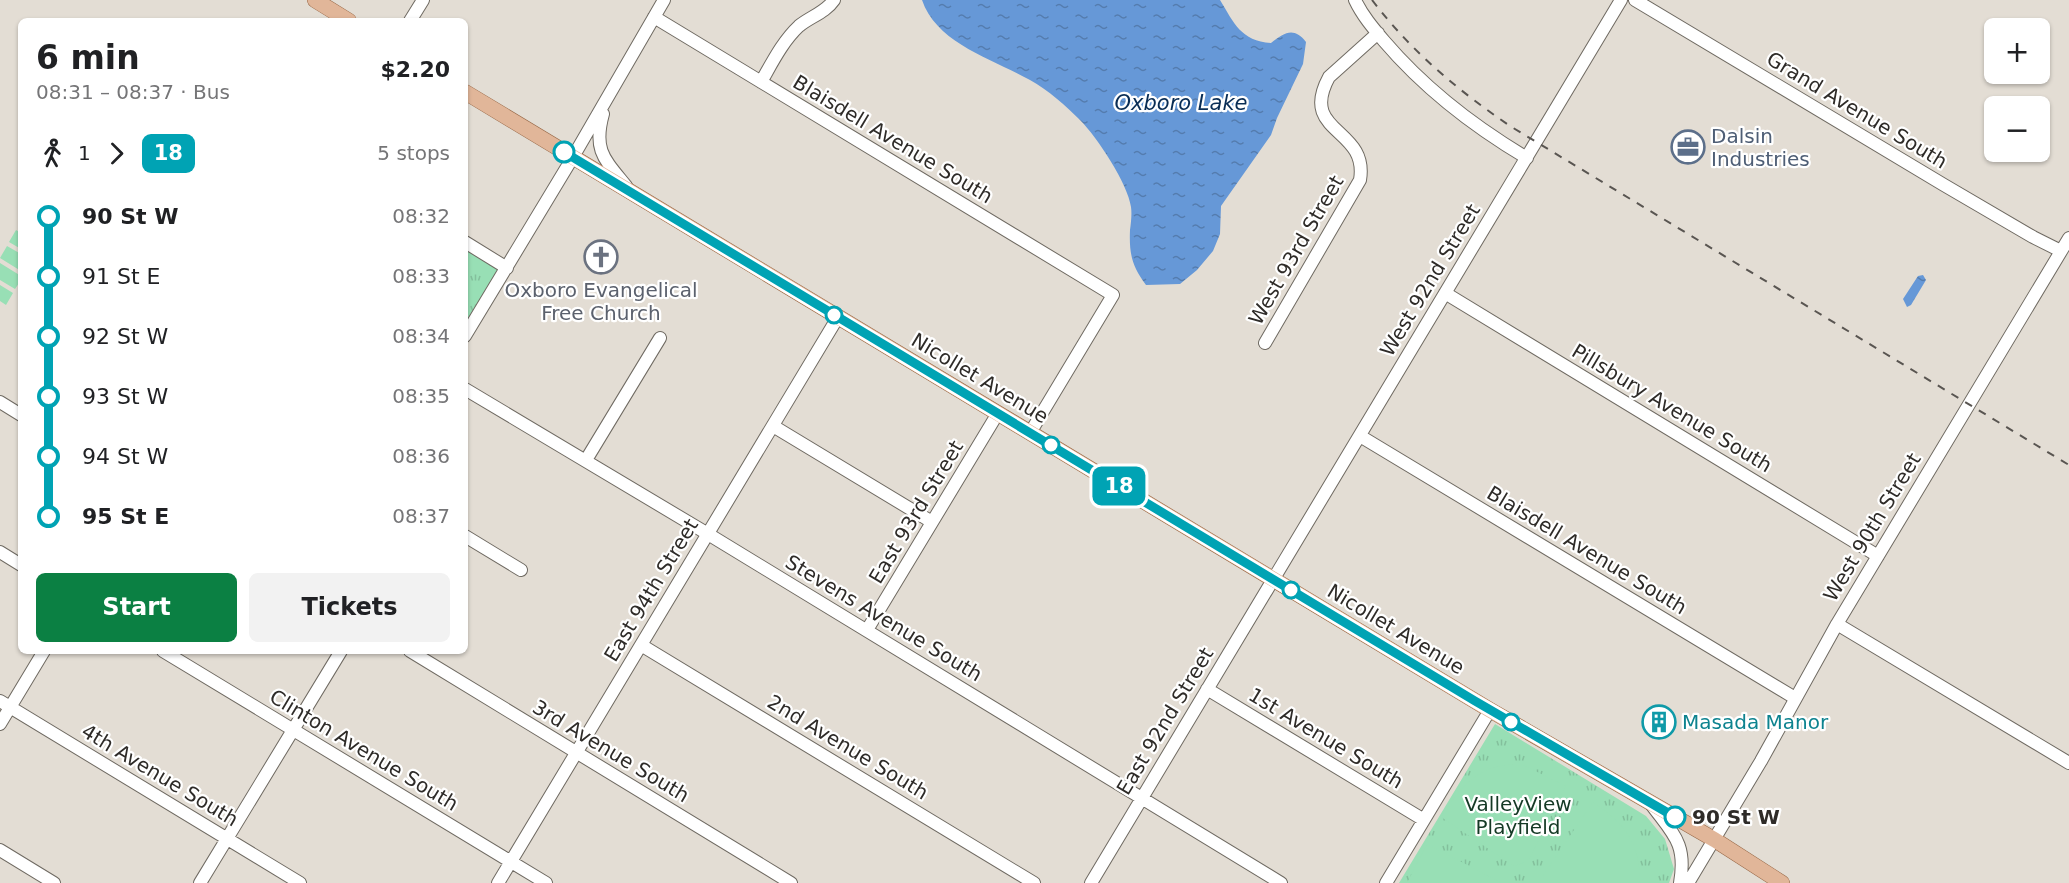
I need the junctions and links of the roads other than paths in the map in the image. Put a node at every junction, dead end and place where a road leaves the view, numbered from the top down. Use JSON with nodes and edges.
{"nodes":[{"id":1,"x":315,"y":0,"type":"edge"},
{"id":2,"x":423,"y":0,"type":"edge"},
{"id":3,"x":664,"y":0,"type":"edge"},
{"id":4,"x":834,"y":0,"type":"edge"},
{"id":5,"x":1355,"y":0,"type":"edge"},
{"id":6,"x":1621,"y":0,"type":"edge"},
{"id":7,"x":1635,"y":0,"type":"edge"},
{"id":8,"x":654,"y":17,"type":"junction"},
{"id":9,"x":344,"y":18,"type":"edge"},
{"id":10,"x":412,"y":18,"type":"edge"},
{"id":11,"x":1378,"y":33,"type":"junction"},
{"id":12,"x":761,"y":82,"type":"junction"},
{"id":13,"x":468,"y":94,"type":"edge"},
{"id":14,"x":608,"y":97,"type":"junction"},
{"id":15,"x":573,"y":157,"type":"junction"},
{"id":16,"x":1527,"y":158,"type":"junction"},
{"id":17,"x":630,"y":192,"type":"junction"},
{"id":18,"x":2069,"y":238,"type":"edge"},
{"id":19,"x":468,"y":244,"type":"edge"},
{"id":20,"x":2061,"y":251,"type":"junction"},
{"id":21,"x":507,"y":268,"type":"junction"},
{"id":22,"x":1445,"y":293,"type":"junction"},
{"id":23,"x":838,"y":317,"type":"junction"},
{"id":24,"x":468,"y":331,"type":"edge"},
{"id":25,"x":660,"y":338,"type":"dead end"},
{"id":26,"x":1265,"y":343,"type":"dead end"},
{"id":27,"x":468,"y":391,"type":"edge"},
{"id":28,"x":0,"y":402,"type":"edge"},
{"id":29,"x":18,"y":413,"type":"edge"},
{"id":30,"x":998,"y":413,"type":"junction"},
{"id":31,"x":773,"y":426,"type":"junction"},
{"id":32,"x":1030,"y":433,"type":"junction"},
{"id":33,"x":1360,"y":436,"type":"junction"},
{"id":34,"x":586,"y":460,"type":"junction"},
{"id":35,"x":932,"y":522,"type":"junction"},
{"id":36,"x":708,"y":534,"type":"junction"},
{"id":37,"x":468,"y":538,"type":"edge"},
{"id":38,"x":0,"y":552,"type":"edge"},
{"id":39,"x":1878,"y":556,"type":"junction"},
{"id":40,"x":18,"y":563,"type":"edge"},
{"id":41,"x":521,"y":570,"type":"dead end"},
{"id":42,"x":1273,"y":580,"type":"junction"},
{"id":43,"x":1837,"y":624,"type":"junction"},
{"id":44,"x":867,"y":630,"type":"junction"},
{"id":45,"x":641,"y":645,"type":"junction"},
{"id":46,"x":42,"y":654,"type":"edge"},
{"id":47,"x":168,"y":654,"type":"edge"},
{"id":48,"x":339,"y":654,"type":"edge"},
{"id":49,"x":415,"y":654,"type":"edge"},
{"id":50,"x":1207,"y":689,"type":"junction"},
{"id":51,"x":1795,"y":698,"type":"junction"},
{"id":52,"x":5,"y":704,"type":"edge"},
{"id":53,"x":1490,"y":710,"type":"junction"},
{"id":54,"x":0,"y":724,"type":"edge"},
{"id":55,"x":293,"y":730,"type":"junction"},
{"id":56,"x":576,"y":753,"type":"junction"},
{"id":57,"x":2069,"y":763,"type":"edge"},
{"id":58,"x":1142,"y":798,"type":"junction"},
{"id":59,"x":1650,"y":803,"type":"junction"},
{"id":60,"x":1424,"y":820,"type":"junction"},
{"id":61,"x":227,"y":839,"type":"junction"},
{"id":62,"x":1715,"y":840,"type":"junction"},
{"id":63,"x":0,"y":850,"type":"edge"},
{"id":64,"x":511,"y":862,"type":"junction"},
{"id":65,"x":54,"y":883,"type":"edge"},
{"id":66,"x":201,"y":883,"type":"edge"},
{"id":67,"x":300,"y":883,"type":"edge"},
{"id":68,"x":498,"y":883,"type":"edge"},
{"id":69,"x":546,"y":883,"type":"edge"},
{"id":70,"x":791,"y":883,"type":"edge"},
{"id":71,"x":1034,"y":883,"type":"edge"},
{"id":72,"x":1090,"y":883,"type":"edge"},
{"id":73,"x":1281,"y":883,"type":"edge"},
{"id":74,"x":1386,"y":883,"type":"edge"},
{"id":75,"x":1680,"y":883,"type":"edge"},
{"id":76,"x":1688,"y":883,"type":"edge"},
{"id":77,"x":1782,"y":883,"type":"edge"}],
"edges":[{"from":1,"to":9,"type":"main road"},
{"from":2,"to":10,"type":"street"},
{"from":3,"to":8,"type":"street"},
{"from":4,"to":12,"type":"street"},
{"from":5,"to":11,"type":"street"},
{"from":6,"to":16,"type":"street","name":"West 92nd Street"},
{"from":7,"to":20,"type":"street","name":"Grand Avenue South"},
{"from":8,"to":12,"type":"street","name":"Blaisdell Avenue South"},
{"from":8,"to":14,"type":"street"},
{"from":11,"to":16,"type":"street"},
{"from":11,"to":26,"type":"street","name":"West 93rd Street"},
{"from":12,"to":32,"type":"street","name":"Blaisdell Avenue South"},
{"from":13,"to":15,"type":"main road","name":"Nicollet Avenue"},
{"from":14,"to":15,"type":"street"},
{"from":14,"to":17,"type":"street"},
{"from":15,"to":17,"type":"main road","name":"Nicollet Avenue"},
{"from":15,"to":21,"type":"street"},
{"from":16,"to":22,"type":"street","name":"West 92nd Street"},
{"from":17,"to":23,"type":"main road","name":"Nicollet Avenue"},
{"from":18,"to":20,"type":"street","name":"West 90th Street"},
{"from":19,"to":21,"type":"street"},
{"from":20,"to":39,"type":"street","name":"West 90th Street"},
{"from":21,"to":24,"type":"street"},
{"from":22,"to":33,"type":"street","name":"West 92nd Street"},
{"from":22,"to":39,"type":"street","name":"Pillsbury Avenue South"},
{"from":23,"to":30,"type":"main road","name":"Nicollet Avenue"},
{"from":23,"to":31,"type":"street","name":"East 94th Street"},
{"from":25,"to":34,"type":"street"},
{"from":27,"to":34,"type":"street","name":"Stevens Avenue South"},
{"from":28,"to":29,"type":"street"},
{"from":30,"to":32,"type":"main road","name":"Nicollet Avenue"},
{"from":30,"to":35,"type":"street","name":"East 93rd Street"},
{"from":31,"to":35,"type":"street"},
{"from":31,"to":36,"type":"street","name":"East 94th Street"},
{"from":32,"to":42,"type":"main road","name":"Nicollet Avenue"},
{"from":33,"to":42,"type":"street","name":"West 92nd Street"},
{"from":33,"to":51,"type":"street","name":"Blaisdell Avenue South"},
{"from":34,"to":36,"type":"street","name":"Stevens Avenue South"},
{"from":35,"to":44,"type":"street","name":"East 93rd Street"},
{"from":36,"to":44,"type":"street","name":"Stevens Avenue South"},
{"from":36,"to":45,"type":"street","name":"East 94th Street"},
{"from":37,"to":41,"type":"street"},
{"from":38,"to":40,"type":"street"},
{"from":39,"to":43,"type":"street","name":"West 90th Street"},
{"from":42,"to":50,"type":"street","name":"East 92nd Street"},
{"from":42,"to":53,"type":"main road","name":"Nicollet Avenue"},
{"from":43,"to":51,"type":"street","name":"West 90th Street"},
{"from":43,"to":57,"type":"street"},
{"from":44,"to":58,"type":"street","name":"Stevens Avenue South"},
{"from":45,"to":56,"type":"street","name":"East 94th Street"},
{"from":45,"to":71,"type":"street","name":"2nd Avenue South"},
{"from":46,"to":52,"type":"street"},
{"from":47,"to":55,"type":"street","name":"Clinton Avenue South"},
{"from":48,"to":55,"type":"street"},
{"from":49,"to":56,"type":"street","name":"3rd Avenue South"},
{"from":50,"to":58,"type":"street","name":"East 92nd Street"},
{"from":50,"to":60,"type":"street","name":"1st Avenue South"},
{"from":51,"to":62,"type":"street","name":"West 90th Street"},
{"from":52,"to":54,"type":"street"},
{"from":52,"to":61,"type":"street","name":"4th Avenue South"},
{"from":53,"to":59,"type":"main road","name":"Nicollet Avenue"},
{"from":53,"to":60,"type":"street"},
{"from":55,"to":61,"type":"street"},
{"from":55,"to":64,"type":"street","name":"Clinton Avenue South"},
{"from":56,"to":64,"type":"street","name":"East 94th Street"},
{"from":56,"to":70,"type":"street","name":"3rd Avenue South"},
{"from":58,"to":72,"type":"street","name":"East 92nd Street"},
{"from":58,"to":73,"type":"street","name":"Stevens Avenue South"},
{"from":59,"to":62,"type":"main road","name":"Nicollet Avenue"},
{"from":59,"to":75,"type":"street"},
{"from":60,"to":74,"type":"street"},
{"from":61,"to":66,"type":"street"},
{"from":61,"to":67,"type":"street","name":"4th Avenue South"},
{"from":62,"to":76,"type":"street","name":"West 90th Street"},
{"from":62,"to":77,"type":"main road","name":"Nicollet Avenue"},
{"from":63,"to":65,"type":"street"},
{"from":64,"to":68,"type":"street","name":"East 94th Street"},
{"from":64,"to":69,"type":"street","name":"Clinton Avenue South"}]}
